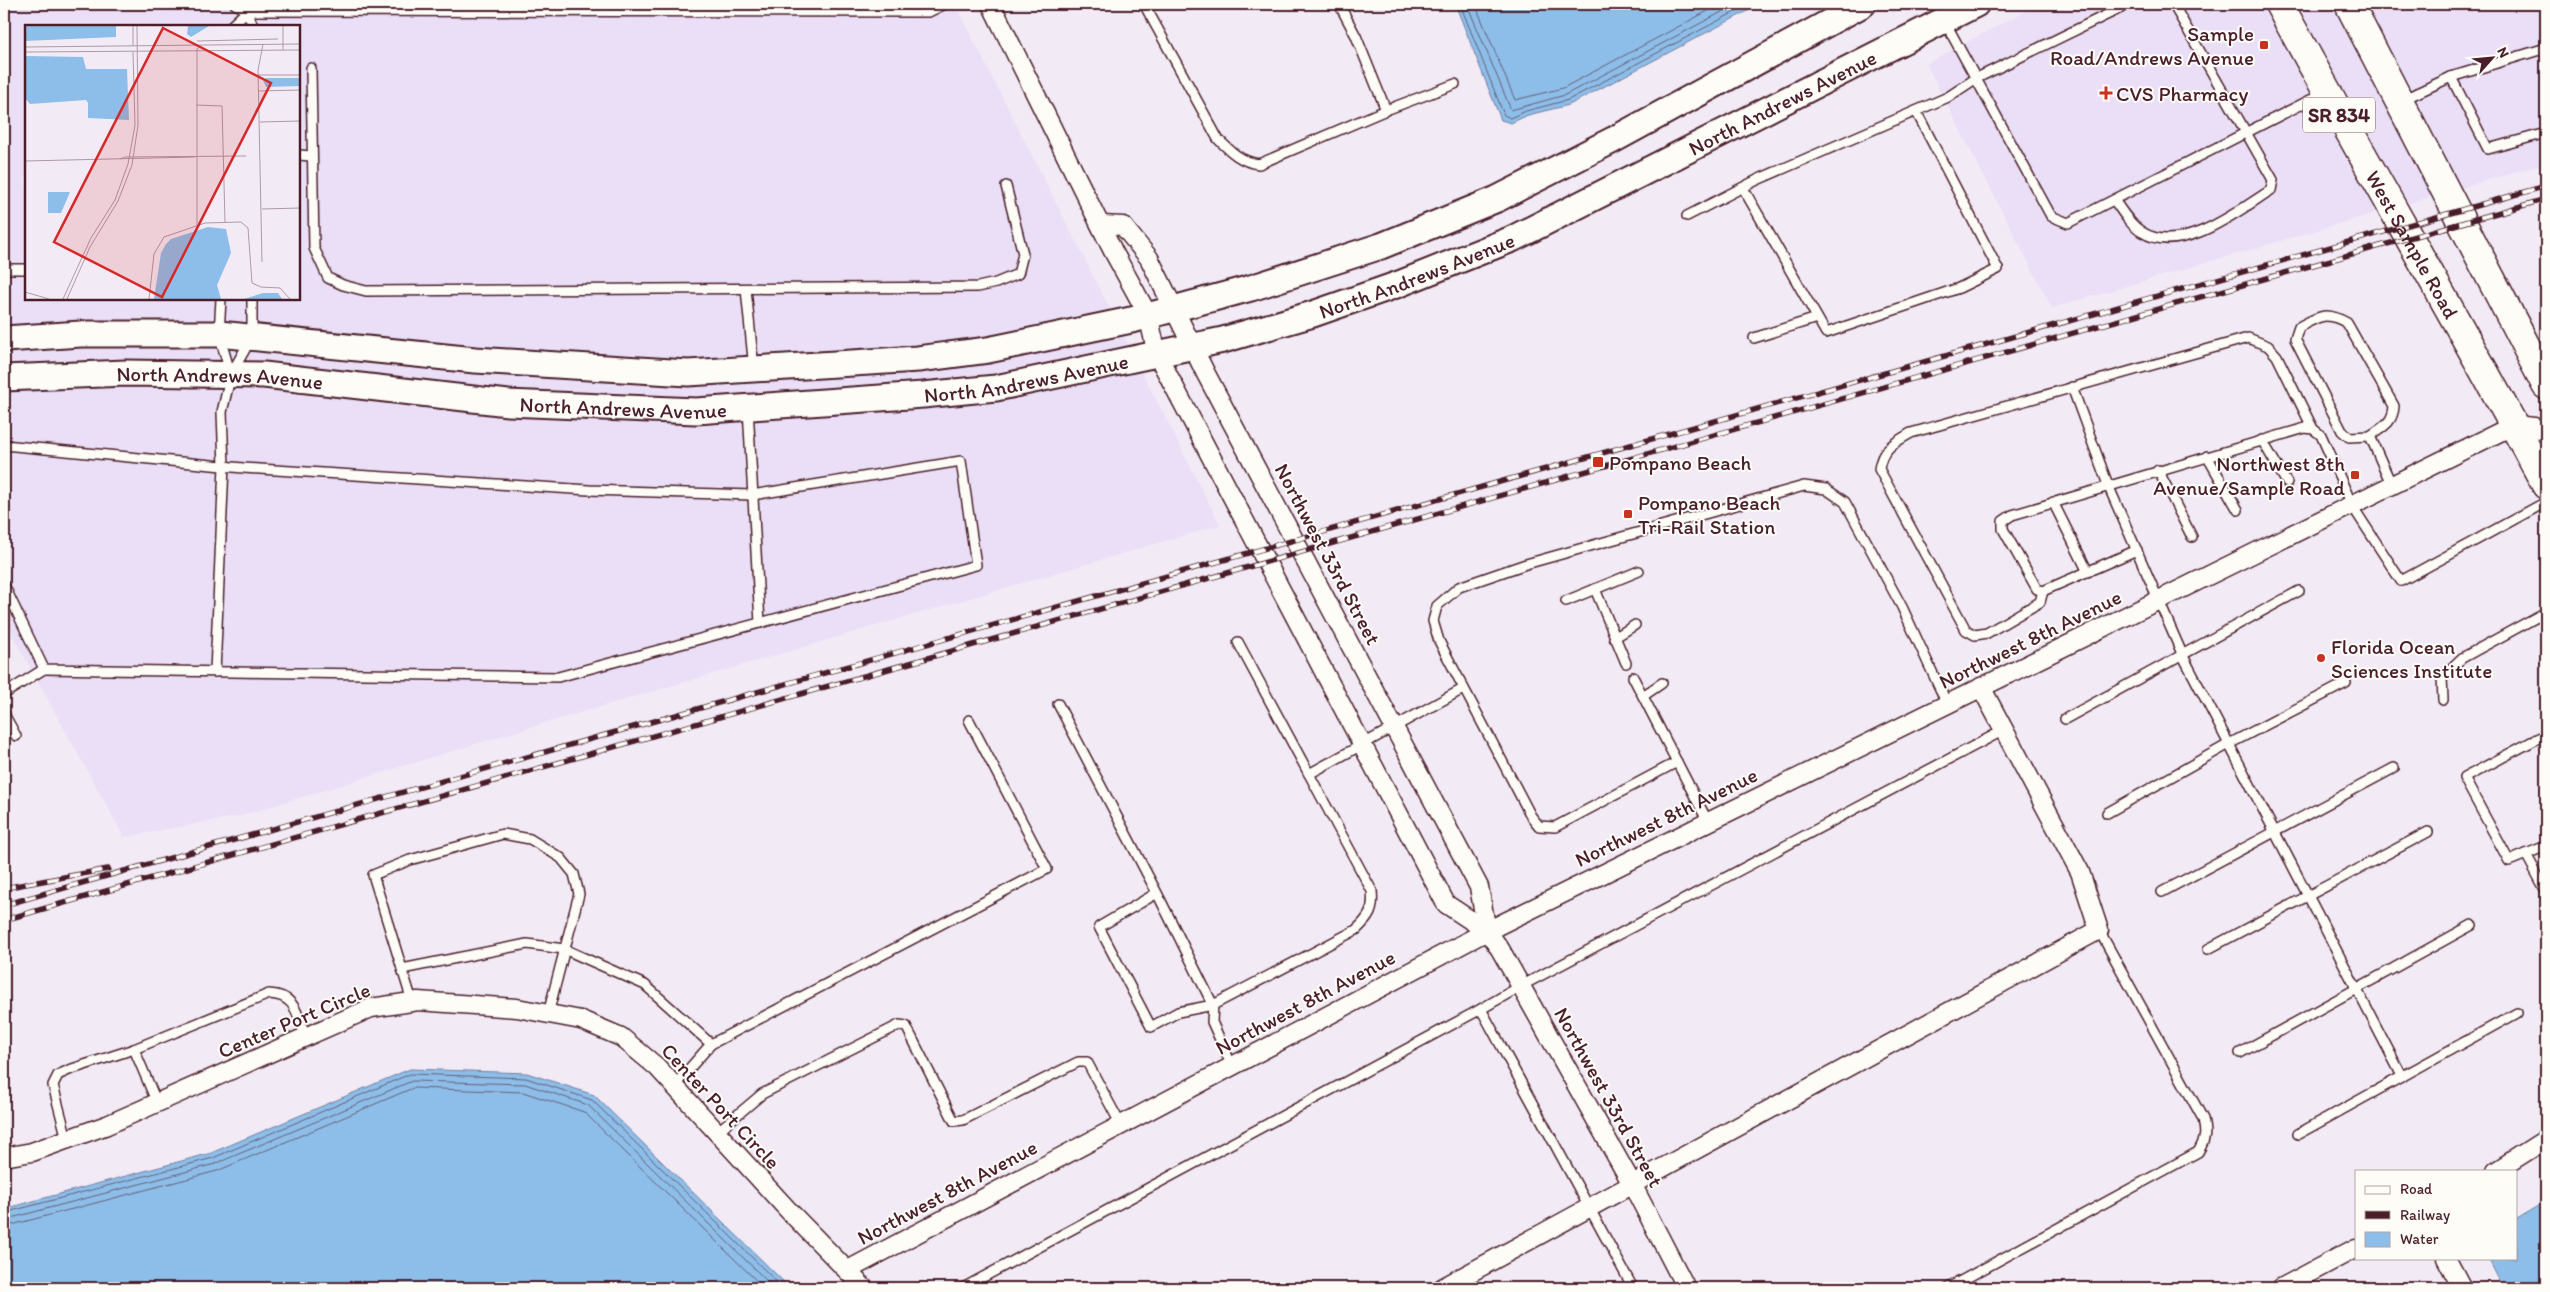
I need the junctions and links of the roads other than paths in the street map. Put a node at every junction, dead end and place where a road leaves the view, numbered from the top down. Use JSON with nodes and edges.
{"nodes":[{"id":1,"x":235,"y":4,"type":"edge"},
{"id":2,"x":945,"y":4,"type":"edge"},
{"id":3,"x":992,"y":4,"type":"edge"},
{"id":4,"x":1144,"y":4,"type":"edge"},
{"id":5,"x":1339,"y":4,"type":"edge"},
{"id":6,"x":1863,"y":4,"type":"edge"},
{"id":7,"x":1976,"y":4,"type":"edge"},
{"id":8,"x":2129,"y":4,"type":"edge"},
{"id":9,"x":2173,"y":4,"type":"edge"},
{"id":10,"x":2279,"y":4,"type":"edge"},
{"id":11,"x":2349,"y":4,"type":"edge"},
{"id":12,"x":247,"y":7,"type":"edge"},
{"id":13,"x":1944,"y":20,"type":"junction"},
{"id":14,"x":233,"y":25,"type":"edge"},
{"id":15,"x":253,"y":25,"type":"edge"},
{"id":16,"x":2546,"y":48,"type":"edge"},
{"id":17,"x":311,"y":68,"type":"dead end"},
{"id":18,"x":2451,"y":77,"type":"junction"},
{"id":19,"x":1975,"y":79,"type":"junction"},
{"id":20,"x":1455,"y":84,"type":"dead end"},
{"id":21,"x":2326,"y":92,"type":"junction"},
{"id":22,"x":2400,"y":101,"type":"junction"},
{"id":23,"x":1386,"y":110,"type":"junction"},
{"id":24,"x":1916,"y":111,"type":"junction"},
{"id":25,"x":2246,"y":133,"type":"junction"},
{"id":26,"x":2546,"y":133,"type":"edge"},
{"id":27,"x":300,"y":155,"type":"edge"},
{"id":28,"x":311,"y":156,"type":"junction"},
{"id":29,"x":1006,"y":186,"type":"dead end"},
{"id":30,"x":1743,"y":188,"type":"junction"},
{"id":31,"x":2114,"y":200,"type":"junction"},
{"id":32,"x":1687,"y":216,"type":"dead end"},
{"id":33,"x":1101,"y":225,"type":"junction"},
{"id":34,"x":4,"y":269,"type":"edge"},
{"id":35,"x":25,"y":269,"type":"edge"},
{"id":36,"x":746,"y":289,"type":"junction"},
{"id":37,"x":221,"y":300,"type":"edge"},
{"id":38,"x":252,"y":300,"type":"edge"},
{"id":39,"x":1175,"y":308,"type":"junction"},
{"id":40,"x":1148,"y":315,"type":"junction"},
{"id":41,"x":1817,"y":318,"type":"junction"},
{"id":42,"x":220,"y":334,"type":"junction"},
{"id":43,"x":252,"y":337,"type":"junction"},
{"id":44,"x":4,"y":338,"type":"edge"},
{"id":45,"x":1754,"y":338,"type":"dead end"},
{"id":46,"x":1192,"y":346,"type":"junction"},
{"id":47,"x":1157,"y":354,"type":"junction"},
{"id":48,"x":754,"y":369,"type":"junction"},
{"id":49,"x":231,"y":374,"type":"junction"},
{"id":50,"x":4,"y":378,"type":"edge"},
{"id":51,"x":2546,"y":385,"type":"edge"},
{"id":52,"x":2072,"y":387,"type":"junction"},
{"id":53,"x":748,"y":407,"type":"junction"},
{"id":54,"x":2514,"y":426,"type":"junction"},
{"id":55,"x":2313,"y":429,"type":"junction"},
{"id":56,"x":2546,"y":433,"type":"edge"},
{"id":57,"x":2370,"y":436,"type":"junction"},
{"id":58,"x":2262,"y":440,"type":"junction"},
{"id":59,"x":4,"y":445,"type":"edge"},
{"id":60,"x":2207,"y":456,"type":"junction"},
{"id":61,"x":224,"y":466,"type":"junction"},
{"id":62,"x":2158,"y":470,"type":"junction"},
{"id":63,"x":2287,"y":483,"type":"dead end"},
{"id":64,"x":2108,"y":485,"type":"junction"},
{"id":65,"x":2546,"y":485,"type":"edge"},
{"id":66,"x":2392,"y":486,"type":"junction"},
{"id":67,"x":752,"y":495,"type":"junction"},
{"id":68,"x":2053,"y":502,"type":"junction"},
{"id":69,"x":2546,"y":502,"type":"edge"},
{"id":70,"x":2353,"y":506,"type":"junction"},
{"id":71,"x":2238,"y":510,"type":"dead end"},
{"id":72,"x":2192,"y":537,"type":"dead end"},
{"id":73,"x":2137,"y":550,"type":"junction"},
{"id":74,"x":1639,"y":571,"type":"dead end"},
{"id":75,"x":2088,"y":572,"type":"junction"},
{"id":76,"x":4,"y":585,"type":"edge"},
{"id":77,"x":1595,"y":589,"type":"junction"},
{"id":78,"x":2043,"y":591,"type":"junction"},
{"id":79,"x":2299,"y":591,"type":"dead end"},
{"id":80,"x":1566,"y":601,"type":"dead end"},
{"id":81,"x":2159,"y":601,"type":"junction"},
{"id":82,"x":2546,"y":612,"type":"edge"},
{"id":83,"x":760,"y":623,"type":"junction"},
{"id":84,"x":1635,"y":626,"type":"dead end"},
{"id":85,"x":1614,"y":638,"type":"junction"},
{"id":86,"x":1238,"y":642,"type":"dead end"},
{"id":87,"x":2182,"y":656,"type":"junction"},
{"id":88,"x":1626,"y":663,"type":"dead end"},
{"id":89,"x":44,"y":669,"type":"junction"},
{"id":90,"x":215,"y":672,"type":"junction"},
{"id":91,"x":1633,"y":677,"type":"dead end"},
{"id":92,"x":1662,"y":683,"type":"dead end"},
{"id":93,"x":2346,"y":683,"type":"dead end"},
{"id":94,"x":1981,"y":688,"type":"junction"},
{"id":95,"x":1463,"y":689,"type":"junction"},
{"id":96,"x":4,"y":694,"type":"edge"},
{"id":97,"x":1643,"y":696,"type":"junction"},
{"id":98,"x":2443,"y":700,"type":"dead end"},
{"id":99,"x":1058,"y":704,"type":"dead end"},
{"id":100,"x":1947,"y":704,"type":"junction"},
{"id":101,"x":4,"y":714,"type":"edge"},
{"id":102,"x":2065,"y":719,"type":"dead end"},
{"id":103,"x":969,"y":720,"type":"dead end"},
{"id":104,"x":1394,"y":727,"type":"junction"},
{"id":105,"x":2004,"y":730,"type":"junction"},
{"id":106,"x":2546,"y":734,"type":"edge"},
{"id":107,"x":16,"y":736,"type":"dead end"},
{"id":108,"x":2229,"y":744,"type":"junction"},
{"id":109,"x":1362,"y":745,"type":"junction"},
{"id":110,"x":1677,"y":762,"type":"junction"},
{"id":111,"x":2394,"y":768,"type":"dead end"},
{"id":112,"x":1309,"y":774,"type":"junction"},
{"id":113,"x":2107,"y":813,"type":"dead end"},
{"id":114,"x":1708,"y":822,"type":"junction"},
{"id":115,"x":2274,"y":831,"type":"junction"},
{"id":116,"x":2428,"y":832,"type":"dead end"},
{"id":117,"x":2546,"y":846,"type":"edge"},
{"id":118,"x":2526,"y":854,"type":"junction"},
{"id":119,"x":2546,"y":891,"type":"edge"},
{"id":120,"x":2162,"y":892,"type":"dead end"},
{"id":121,"x":1157,"y":893,"type":"junction"},
{"id":122,"x":2307,"y":895,"type":"junction"},
{"id":123,"x":2472,"y":925,"type":"dead end"},
{"id":124,"x":2099,"y":930,"type":"junction"},
{"id":125,"x":1487,"y":931,"type":"junction"},
{"id":126,"x":564,"y":949,"type":"junction"},
{"id":127,"x":2208,"y":949,"type":"dead end"},
{"id":128,"x":402,"y":969,"type":"junction"},
{"id":129,"x":1520,"y":986,"type":"junction"},
{"id":130,"x":2356,"y":989,"type":"junction"},
{"id":131,"x":412,"y":1001,"type":"junction"},
{"id":132,"x":1213,"y":1006,"type":"junction"},
{"id":133,"x":1481,"y":1009,"type":"junction"},
{"id":134,"x":2517,"y":1013,"type":"dead end"},
{"id":135,"x":548,"y":1014,"type":"junction"},
{"id":136,"x":306,"y":1036,"type":"junction"},
{"id":137,"x":711,"y":1044,"type":"junction"},
{"id":138,"x":134,"y":1049,"type":"junction"},
{"id":139,"x":2240,"y":1053,"type":"dead end"},
{"id":140,"x":1232,"y":1066,"type":"junction"},
{"id":141,"x":2402,"y":1076,"type":"junction"},
{"id":142,"x":674,"y":1086,"type":"junction"},
{"id":143,"x":157,"y":1103,"type":"junction"},
{"id":144,"x":1121,"y":1125,"type":"junction"},
{"id":145,"x":717,"y":1132,"type":"junction"},
{"id":146,"x":2298,"y":1134,"type":"dead end"},
{"id":147,"x":67,"y":1139,"type":"junction"},
{"id":148,"x":2546,"y":1139,"type":"edge"},
{"id":149,"x":4,"y":1154,"type":"edge"},
{"id":150,"x":2498,"y":1170,"type":"edge"},
{"id":151,"x":1632,"y":1184,"type":"junction"},
{"id":152,"x":1590,"y":1207,"type":"junction"},
{"id":153,"x":2355,"y":1249,"type":"edge"},
{"id":154,"x":2447,"y":1260,"type":"edge"},
{"id":155,"x":848,"y":1270,"type":"junction"},
{"id":156,"x":864,"y":1288,"type":"edge"},
{"id":157,"x":963,"y":1288,"type":"edge"},
{"id":158,"x":1442,"y":1288,"type":"edge"},
{"id":159,"x":1633,"y":1288,"type":"edge"},
{"id":160,"x":1686,"y":1288,"type":"edge"},
{"id":161,"x":1948,"y":1288,"type":"edge"},
{"id":162,"x":2282,"y":1288,"type":"edge"},
{"id":163,"x":2462,"y":1288,"type":"edge"}],
"edges":[{"from":1,"to":12,"type":"lane"},
{"from":2,"to":12,"type":"lane"},
{"from":3,"to":33,"type":"street","name":"Northwest 33rd Street"},
{"from":4,"to":23,"type":"lane"},
{"from":5,"to":23,"type":"lane"},
{"from":6,"to":39,"type":"street","name":"North Andrews Avenue"},
{"from":7,"to":13,"type":"street","name":"North Andrews Avenue"},
{"from":8,"to":19,"type":"lane"},
{"from":9,"to":25,"type":"lane"},
{"from":10,"to":21,"type":"main road","name":"West Sample Road","number":"SR 834"},
{"from":11,"to":22,"type":"main road","number":"SR 834"},
{"from":12,"to":14,"type":"lane"},
{"from":12,"to":15,"type":"lane"},
{"from":13,"to":19,"type":"lane"},
{"from":13,"to":46,"type":"street","name":"North Andrews Avenue"},
{"from":16,"to":18,"type":"lane"},
{"from":17,"to":28,"type":"lane"},
{"from":18,"to":22,"type":"lane"},
{"from":18,"to":26,"type":"lane"},
{"from":19,"to":24,"type":"lane"},
{"from":19,"to":31,"type":"lane"},
{"from":20,"to":23,"type":"lane"},
{"from":21,"to":25,"type":"lane"},
{"from":21,"to":54,"type":"main road","name":"West Sample Road","number":"SR 834"},
{"from":22,"to":51,"type":"main road","number":"SR 834"},
{"from":24,"to":30,"type":"lane"},
{"from":24,"to":41,"type":"lane"},
{"from":25,"to":31,"type":"lane"},
{"from":25,"to":31,"type":"lane"},
{"from":27,"to":28,"type":"lane"},
{"from":28,"to":36,"type":"lane"},
{"from":29,"to":36,"type":"lane"},
{"from":30,"to":32,"type":"lane"},
{"from":30,"to":41,"type":"lane"},
{"from":33,"to":39,"type":"street","name":"Northwest 33rd Street"},
{"from":33,"to":40,"type":"street","name":"Northwest 33rd Street"},
{"from":34,"to":35,"type":"lane"},
{"from":36,"to":48,"type":"lane"},
{"from":37,"to":42,"type":"lane"},
{"from":38,"to":43,"type":"lane"},
{"from":39,"to":40,"type":"street","name":"North Andrews Avenue"},
{"from":39,"to":46,"type":"street","name":"Northwest 33rd Street"},
{"from":40,"to":47,"type":"street","name":"Northwest 33rd Street"},
{"from":40,"to":48,"type":"street","name":"North Andrews Avenue"},
{"from":41,"to":45,"type":"lane"},
{"from":42,"to":43,"type":"street","name":"North Andrews Avenue"},
{"from":42,"to":44,"type":"street","name":"North Andrews Avenue"},
{"from":42,"to":49,"type":"lane"},
{"from":43,"to":48,"type":"street","name":"North Andrews Avenue"},
{"from":43,"to":49,"type":"lane"},
{"from":46,"to":47,"type":"street","name":"North Andrews Avenue"},
{"from":46,"to":104,"type":"street","name":"Northwest 33rd Street"},
{"from":47,"to":53,"type":"street","name":"North Andrews Avenue"},
{"from":47,"to":109,"type":"street","name":"Northwest 33rd Street"},
{"from":49,"to":50,"type":"street","name":"North Andrews Avenue"},
{"from":49,"to":53,"type":"street","name":"North Andrews Avenue"},
{"from":49,"to":61,"type":"lane"},
{"from":52,"to":55,"type":"lane"},
{"from":52,"to":64,"type":"lane"},
{"from":52,"to":78,"type":"lane"},
{"from":53,"to":67,"type":"lane"},
{"from":54,"to":56,"type":"street"},
{"from":54,"to":65,"type":"main road","name":"West Sample Road","number":"SR 834"},
{"from":54,"to":66,"type":"street","name":"Northwest 8th Avenue"},
{"from":55,"to":58,"type":"lane"},
{"from":55,"to":70,"type":"lane"},
{"from":57,"to":57,"type":"lane"},
{"from":57,"to":66,"type":"lane"},
{"from":58,"to":60,"type":"lane"},
{"from":58,"to":63,"type":"lane"},
{"from":59,"to":61,"type":"lane"},
{"from":60,"to":62,"type":"lane"},
{"from":60,"to":71,"type":"lane"},
{"from":61,"to":67,"type":"lane"},
{"from":61,"to":90,"type":"lane"},
{"from":62,"to":64,"type":"lane"},
{"from":62,"to":72,"type":"lane"},
{"from":64,"to":68,"type":"lane"},
{"from":64,"to":73,"type":"lane"},
{"from":66,"to":70,"type":"street","name":"Northwest 8th Avenue"},
{"from":67,"to":83,"type":"lane"},
{"from":67,"to":83,"type":"lane"},
{"from":68,"to":75,"type":"lane"},
{"from":68,"to":78,"type":"lane"},
{"from":69,"to":70,"type":"lane"},
{"from":70,"to":81,"type":"street","name":"Northwest 8th Avenue"},
{"from":73,"to":75,"type":"lane"},
{"from":73,"to":81,"type":"lane"},
{"from":74,"to":77,"type":"lane"},
{"from":75,"to":78,"type":"lane"},
{"from":76,"to":89,"type":"lane"},
{"from":77,"to":80,"type":"lane"},
{"from":77,"to":85,"type":"lane"},
{"from":79,"to":87,"type":"lane"},
{"from":81,"to":87,"type":"lane"},
{"from":81,"to":94,"type":"street","name":"Northwest 8th Avenue"},
{"from":82,"to":98,"type":"lane"},
{"from":83,"to":90,"type":"lane"},
{"from":84,"to":85,"type":"lane"},
{"from":85,"to":88,"type":"lane"},
{"from":86,"to":112,"type":"lane"},
{"from":87,"to":102,"type":"lane"},
{"from":87,"to":108,"type":"lane"},
{"from":89,"to":90,"type":"lane"},
{"from":89,"to":96,"type":"lane"},
{"from":91,"to":97,"type":"lane"},
{"from":92,"to":97,"type":"lane"},
{"from":93,"to":108,"type":"lane"},
{"from":94,"to":100,"type":"street","name":"Northwest 8th Avenue"},
{"from":94,"to":105,"type":"street"},
{"from":95,"to":100,"type":"lane"},
{"from":95,"to":104,"type":"lane"},
{"from":95,"to":110,"type":"lane"},
{"from":97,"to":110,"type":"lane"},
{"from":99,"to":121,"type":"lane"},
{"from":100,"to":114,"type":"street","name":"Northwest 8th Avenue"},
{"from":101,"to":107,"type":"lane"},
{"from":103,"to":137,"type":"lane"},
{"from":104,"to":109,"type":"lane"},
{"from":104,"to":125,"type":"street","name":"Northwest 33rd Street"},
{"from":105,"to":124,"type":"street"},
{"from":105,"to":129,"type":"lane"},
{"from":106,"to":118,"type":"lane"},
{"from":108,"to":113,"type":"lane"},
{"from":108,"to":115,"type":"lane"},
{"from":109,"to":112,"type":"lane"},
{"from":109,"to":125,"type":"street","name":"Northwest 33rd Street"},
{"from":110,"to":114,"type":"lane"},
{"from":111,"to":115,"type":"lane"},
{"from":112,"to":132,"type":"lane"},
{"from":114,"to":125,"type":"street","name":"Northwest 8th Avenue"},
{"from":115,"to":120,"type":"lane"},
{"from":115,"to":122,"type":"lane"},
{"from":116,"to":122,"type":"lane"},
{"from":117,"to":118,"type":"lane"},
{"from":118,"to":119,"type":"lane"},
{"from":121,"to":132,"type":"lane"},
{"from":121,"to":132,"type":"lane"},
{"from":122,"to":127,"type":"lane"},
{"from":122,"to":130,"type":"lane"},
{"from":123,"to":130,"type":"lane"},
{"from":124,"to":151,"type":"street"},
{"from":124,"to":161,"type":"lane"},
{"from":125,"to":129,"type":"street","name":"Northwest 33rd Street"},
{"from":125,"to":140,"type":"street","name":"Northwest 8th Avenue"},
{"from":126,"to":128,"type":"lane"},
{"from":126,"to":128,"type":"lane"},
{"from":126,"to":135,"type":"lane"},
{"from":126,"to":137,"type":"lane"},
{"from":128,"to":131,"type":"lane"},
{"from":129,"to":133,"type":"lane"},
{"from":129,"to":151,"type":"street","name":"Northwest 33rd Street"},
{"from":130,"to":139,"type":"lane"},
{"from":130,"to":141,"type":"lane"},
{"from":131,"to":135,"type":"street","name":"Center Port Circle"},
{"from":131,"to":136,"type":"street","name":"Center Port Circle"},
{"from":132,"to":140,"type":"lane"},
{"from":133,"to":152,"type":"lane"},
{"from":133,"to":157,"type":"lane"},
{"from":134,"to":141,"type":"lane"},
{"from":135,"to":142,"type":"street","name":"Center Port Circle"},
{"from":136,"to":138,"type":"lane"},
{"from":136,"to":143,"type":"street","name":"Center Port Circle"},
{"from":137,"to":142,"type":"lane"},
{"from":138,"to":143,"type":"lane"},
{"from":138,"to":147,"type":"lane"},
{"from":140,"to":144,"type":"street","name":"Northwest 8th Avenue"},
{"from":141,"to":146,"type":"lane"},
{"from":142,"to":145,"type":"street","name":"Center Port Circle"},
{"from":143,"to":147,"type":"street","name":"Center Port Circle"},
{"from":144,"to":145,"type":"lane"},
{"from":144,"to":155,"type":"street","name":"Northwest 8th Avenue"},
{"from":145,"to":155,"type":"street","name":"Center Port Circle"},
{"from":147,"to":149,"type":"street","name":"Center Port Circle"},
{"from":148,"to":150,"type":"street"},
{"from":151,"to":152,"type":"street"},
{"from":151,"to":160,"type":"street","name":"Northwest 33rd Street"},
{"from":152,"to":158,"type":"street"},
{"from":152,"to":159,"type":"lane"},
{"from":153,"to":162,"type":"street"},
{"from":154,"to":163,"type":"street"},
{"from":155,"to":156,"type":"street","name":"Center Port Circle"}]}
